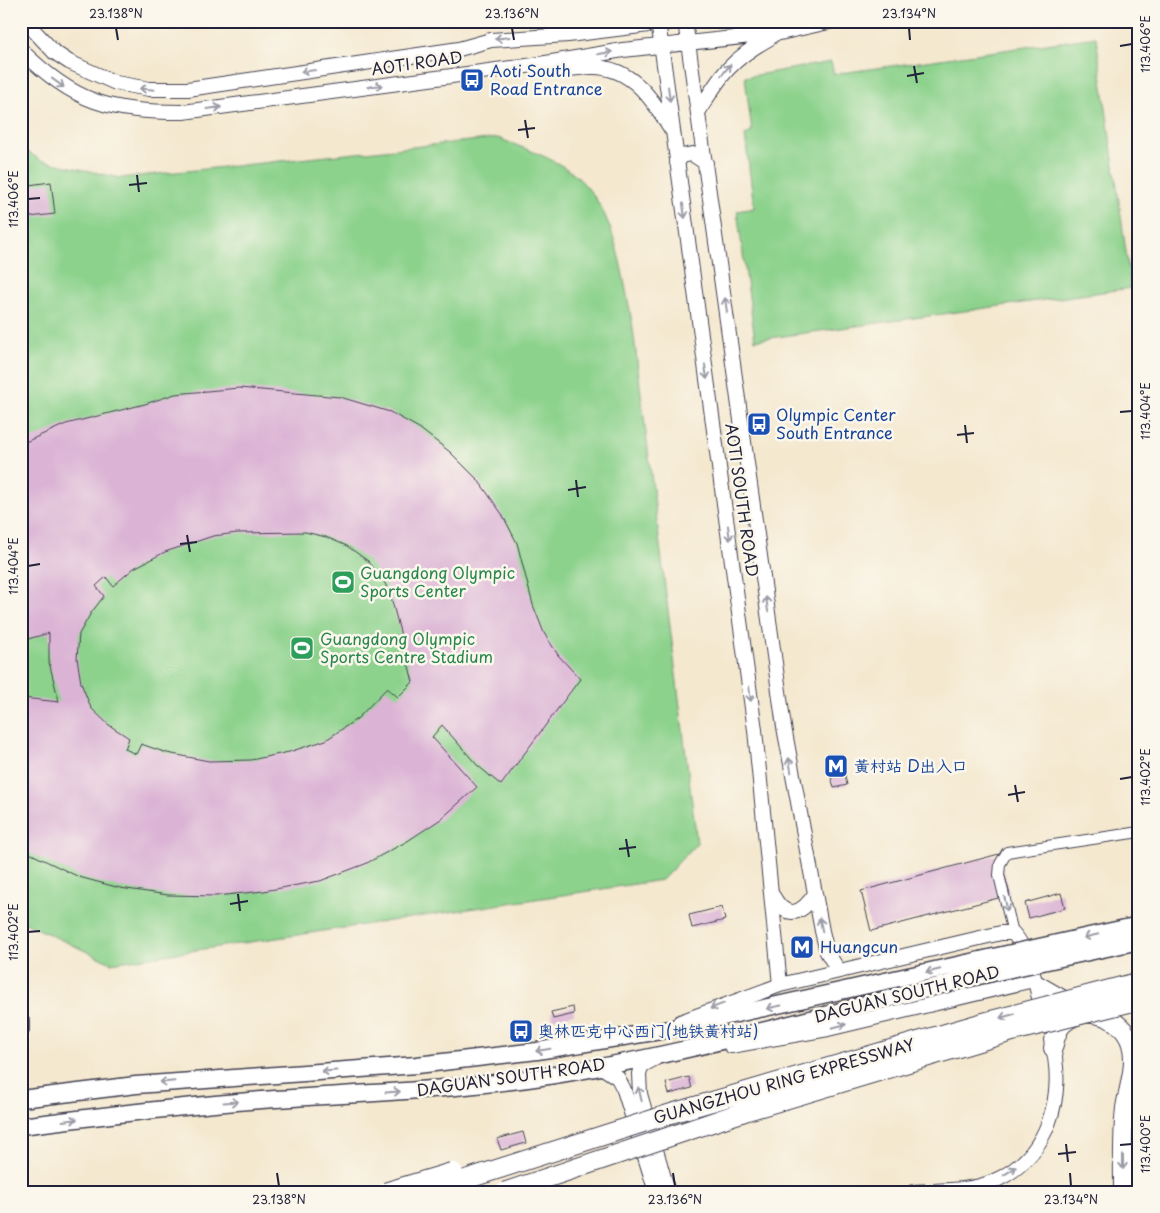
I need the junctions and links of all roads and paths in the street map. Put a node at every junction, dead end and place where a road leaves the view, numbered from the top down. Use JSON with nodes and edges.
{"nodes":[{"id":1,"x":25,"y":21,"type":"edge"},
{"id":2,"x":598,"y":21,"type":"edge"},
{"id":3,"x":681,"y":21,"type":"edge"},
{"id":4,"x":685,"y":21,"type":"edge"},
{"id":5,"x":832,"y":21,"type":"edge"},
{"id":6,"x":658,"y":23,"type":"edge"},
{"id":7,"x":780,"y":33,"type":"junction"},
{"id":8,"x":568,"y":36,"type":"junction"},
{"id":9,"x":689,"y":44,"type":"junction"},
{"id":10,"x":662,"y":46,"type":"junction"},
{"id":11,"x":21,"y":50,"type":"edge"},
{"id":12,"x":419,"y":56,"type":"junction"},
{"id":13,"x":534,"y":65,"type":"junction"},
{"id":14,"x":421,"y":80,"type":"junction"},
{"id":15,"x":699,"y":111,"type":"junction"},
{"id":16,"x":673,"y":132,"type":"junction"},
{"id":17,"x":677,"y":163,"type":"junction"},
{"id":18,"x":706,"y":163,"type":"junction"},
{"id":19,"x":1139,"y":832,"type":"edge"},
{"id":20,"x":815,"y":894,"type":"junction"},
{"id":21,"x":772,"y":896,"type":"junction"},
{"id":22,"x":1139,"y":925,"type":"edge"},
{"id":23,"x":1013,"y":933,"type":"junction"},
{"id":24,"x":1139,"y":941,"type":"edge"},
{"id":25,"x":982,"y":968,"type":"junction"},
{"id":26,"x":838,"y":970,"type":"junction"},
{"id":27,"x":1033,"y":980,"type":"junction"},
{"id":28,"x":1139,"y":982,"type":"edge"},
{"id":29,"x":780,"y":985,"type":"junction"},
{"id":30,"x":1139,"y":1000,"type":"edge"},
{"id":31,"x":1081,"y":1014,"type":"junction"},
{"id":32,"x":21,"y":1021,"type":"edge"},
{"id":33,"x":978,"y":1024,"type":"junction"},
{"id":34,"x":21,"y":1030,"type":"edge"},
{"id":35,"x":660,"y":1031,"type":"junction"},
{"id":36,"x":1053,"y":1048,"type":"junction"},
{"id":37,"x":670,"y":1052,"type":"junction"},
{"id":38,"x":600,"y":1066,"type":"junction"},
{"id":39,"x":21,"y":1099,"type":"edge"},
{"id":40,"x":21,"y":1126,"type":"edge"},
{"id":41,"x":1139,"y":1183,"type":"edge"},
{"id":42,"x":386,"y":1192,"type":"edge"},
{"id":43,"x":433,"y":1192,"type":"edge"},
{"id":44,"x":505,"y":1192,"type":"edge"},
{"id":45,"x":544,"y":1192,"type":"edge"},
{"id":46,"x":656,"y":1192,"type":"edge"},
{"id":47,"x":668,"y":1192,"type":"edge"},
{"id":48,"x":913,"y":1192,"type":"edge"},
{"id":49,"x":1123,"y":1192,"type":"edge"},
{"id":50,"x":1137,"y":1192,"type":"edge"}],
"edges":[{"from":12,"to":1,"type":"street","name":"AOTI ROAD","one_way":true},
{"from":2,"to":8,"type":"street"},
{"from":3,"to":6,"type":"street","name":"AOTI ROAD"},
{"from":4,"to":9,"type":"street","name":"AOTI SOUTH ROAD"},
{"from":5,"to":7,"type":"street","name":"AOTI ROAD"},
{"from":6,"to":8,"type":"street","name":"AOTI ROAD"},
{"from":6,"to":10,"type":"street","name":"AOTI SOUTH ROAD"},
{"from":7,"to":9,"type":"street","name":"AOTI ROAD"},
{"from":15,"to":7,"type":"street","one_way":true},
{"from":8,"to":12,"type":"street","name":"AOTI ROAD","one_way":true},
{"from":9,"to":10,"type":"street","name":"AOTI ROAD"},
{"from":9,"to":15,"type":"street","name":"AOTI SOUTH ROAD"},
{"from":13,"to":10,"type":"street","name":"AOTI ROAD","one_way":true},
{"from":10,"to":16,"type":"street","name":"AOTI SOUTH ROAD","one_way":true},
{"from":11,"to":14,"type":"street","name":"AOTI ROAD","one_way":true},
{"from":12,"to":14,"type":"street"},
{"from":13,"to":14,"type":"street","name":"AOTI ROAD"},
{"from":13,"to":16,"type":"street"},
{"from":15,"to":18,"type":"street","name":"AOTI SOUTH ROAD"},
{"from":16,"to":17,"type":"street","name":"AOTI SOUTH ROAD"},
{"from":17,"to":18,"type":"street"},
{"from":17,"to":21,"type":"street","name":"AOTI SOUTH ROAD","one_way":true},
{"from":20,"to":18,"type":"street","name":"AOTI SOUTH ROAD","one_way":true},
{"from":19,"to":23,"type":"street","one_way":true},
{"from":20,"to":21,"type":"street"},
{"from":26,"to":20,"type":"street","name":"AOTI SOUTH ROAD","one_way":true},
{"from":21,"to":29,"type":"street","name":"AOTI SOUTH ROAD"},
{"from":22,"to":25,"type":"main road","name":"DAGUAN SOUTH ROAD","one_way":true,"bridge":true},
{"from":23,"to":26,"type":"street"},
{"from":23,"to":27,"type":"street"},
{"from":24,"to":25,"type":"main road","name":"DAGUAN SOUTH ROAD","bridge":true},
{"from":25,"to":35,"type":"main road","name":"DAGUAN SOUTH ROAD","one_way":true},
{"from":25,"to":37,"type":"main road","name":"DAGUAN SOUTH ROAD"},
{"from":26,"to":29,"type":"street"},
{"from":27,"to":31,"type":"street"},
{"from":27,"to":36,"type":"street"},
{"from":37,"to":27,"type":"street","one_way":true},
{"from":28,"to":33,"type":"highway","name":"GUANGZHOU RING EXPRESSWAY","one_way":true,"bridge":true},
{"from":29,"to":35,"type":"street","one_way":true},
{"from":30,"to":31,"type":"highway","name":"GUANGZHOU RING EXPRESSWAY","bridge":true},
{"from":31,"to":36,"type":"highway"},
{"from":31,"to":44,"type":"highway","name":"GUANGZHOU RING EXPRESSWAY","bridge":true},
{"from":31,"to":45,"type":"highway","bridge":true},
{"from":31,"to":49,"type":"highway","one_way":true},
{"from":32,"to":34,"type":"main road"},
{"from":33,"to":42,"type":"highway","bridge":true},
{"from":33,"to":43,"type":"highway","name":"GUANGZHOU RING EXPRESSWAY","bridge":true},
{"from":35,"to":39,"type":"main road","name":"DAGUAN SOUTH ROAD","one_way":true},
{"from":48,"to":36,"type":"street","one_way":true},
{"from":37,"to":38,"type":"main road","name":"DAGUAN SOUTH ROAD"},
{"from":47,"to":37,"type":"street","one_way":true},
{"from":40,"to":38,"type":"main road","name":"DAGUAN SOUTH ROAD","one_way":true},
{"from":38,"to":46,"type":"street"},
{"from":41,"to":50,"type":"highway"}]}
